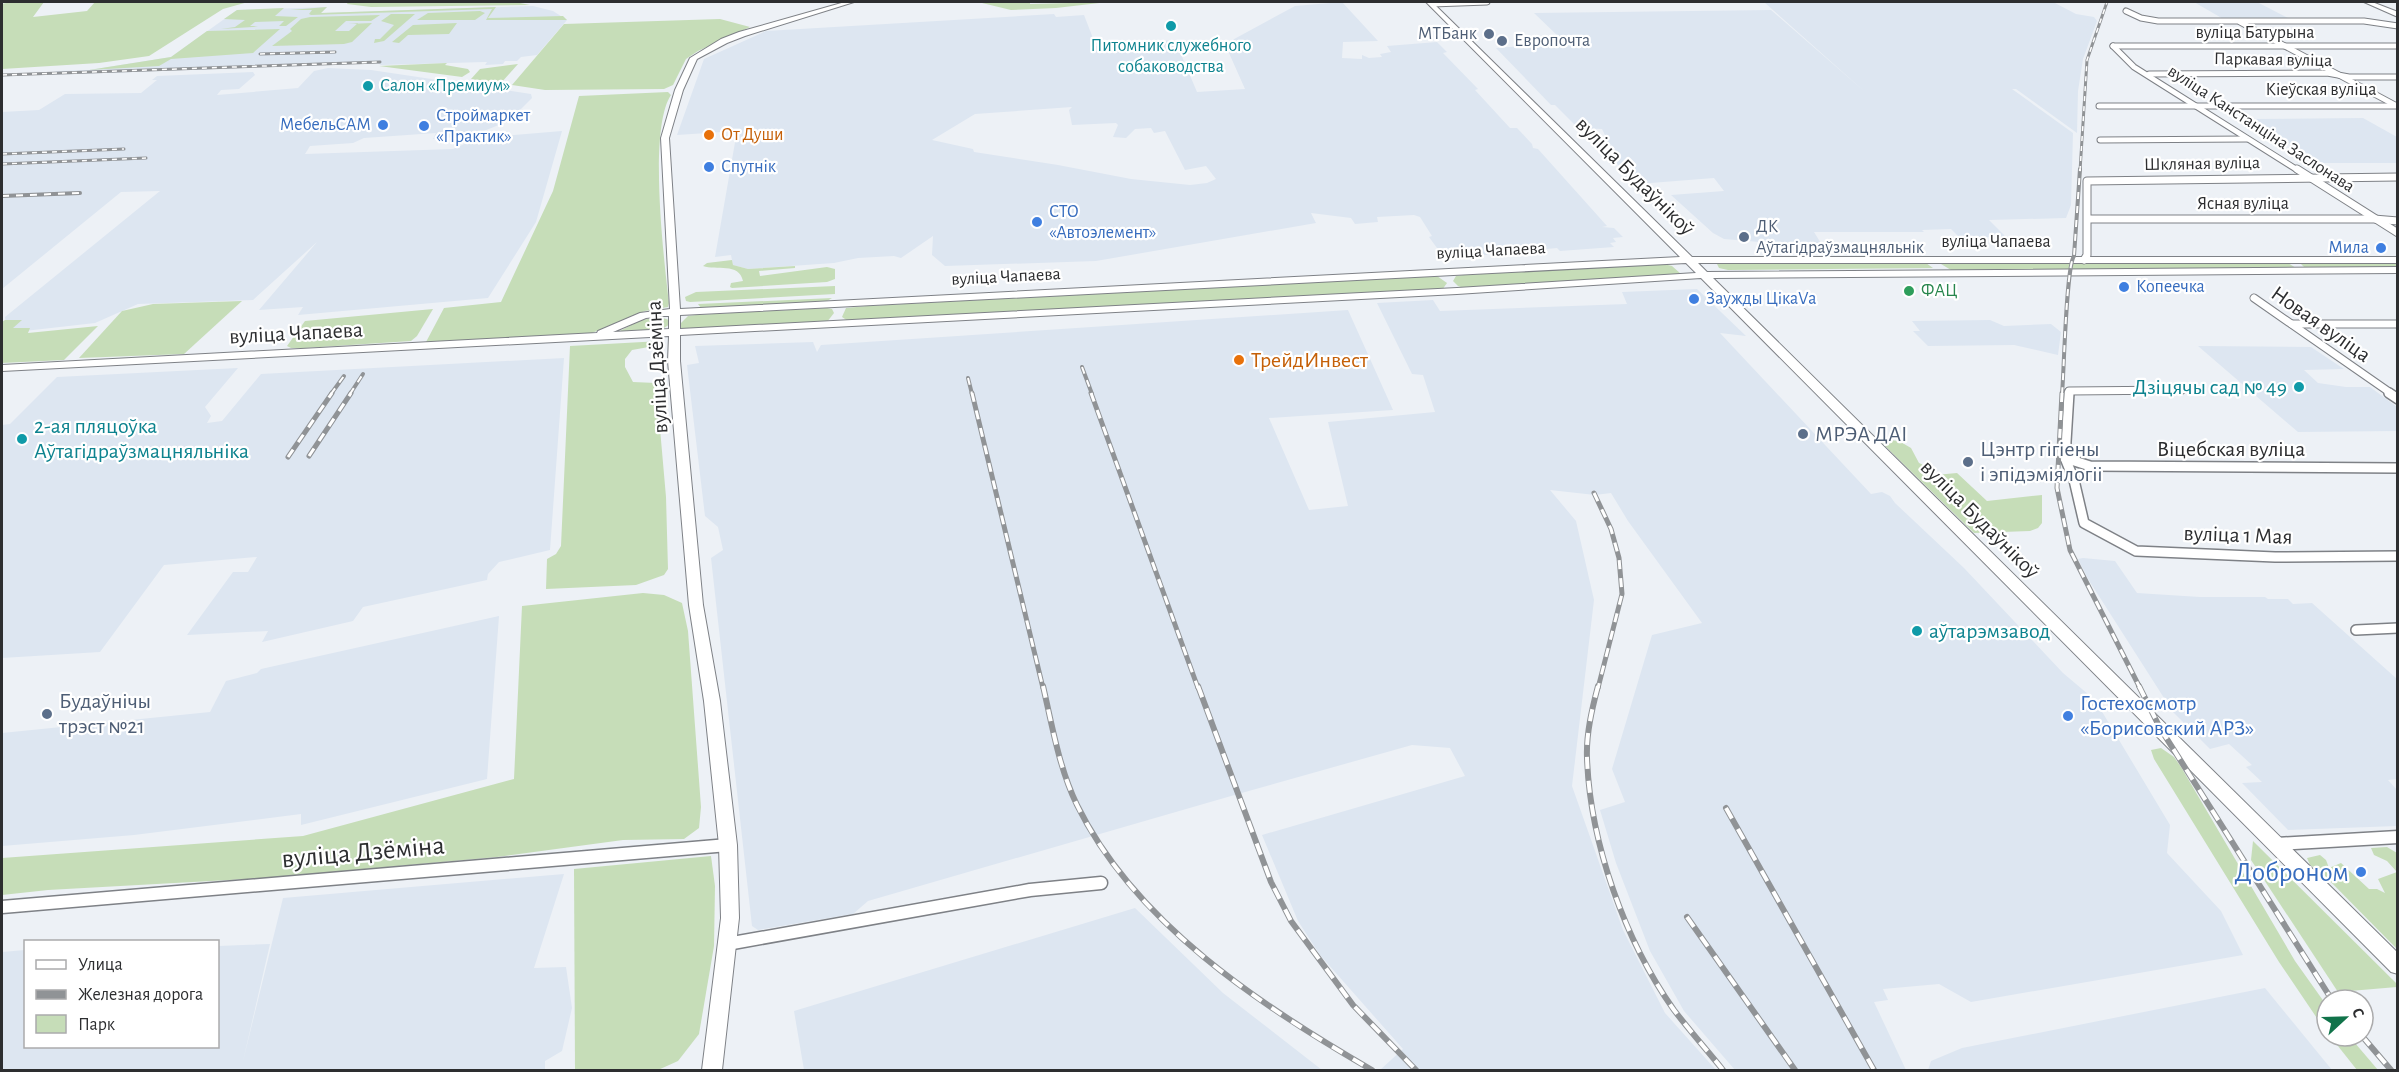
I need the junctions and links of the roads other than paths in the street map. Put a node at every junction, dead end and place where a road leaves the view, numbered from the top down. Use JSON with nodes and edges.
{"nodes":[{"id":1,"x":851,"y":2,"type":"edge"},
{"id":2,"x":1487,"y":2,"type":"edge"},
{"id":3,"x":2367,"y":2,"type":"edge"},
{"id":4,"x":1431,"y":3,"type":"edge"},
{"id":5,"x":2126,"y":10,"type":"dead end"},
{"id":6,"x":2397,"y":15,"type":"edge"},
{"id":7,"x":2238,"y":21,"type":"junction"},
{"id":8,"x":2397,"y":26,"type":"edge"},
{"id":9,"x":2113,"y":46,"type":"joint"},
{"id":10,"x":2397,"y":46,"type":"edge"},
{"id":11,"x":2286,"y":47,"type":"junction"},
{"id":12,"x":2149,"y":74,"type":"junction"},
{"id":13,"x":2338,"y":75,"type":"junction"},
{"id":14,"x":2397,"y":77,"type":"edge"},
{"id":15,"x":2195,"y":105,"type":"junction"},
{"id":16,"x":2099,"y":106,"type":"dead end"},
{"id":17,"x":2397,"y":106,"type":"edge"},
{"id":18,"x":2247,"y":139,"type":"junction"},
{"id":19,"x":2100,"y":140,"type":"dead end"},
{"id":20,"x":2309,"y":177,"type":"junction"},
{"id":21,"x":2397,"y":177,"type":"edge"},
{"id":22,"x":2089,"y":219,"type":"junction"},
{"id":23,"x":2374,"y":219,"type":"junction"},
{"id":24,"x":2397,"y":221,"type":"edge"},
{"id":25,"x":2397,"y":233,"type":"edge"},
{"id":26,"x":1689,"y":260,"type":"junction"},
{"id":27,"x":1932,"y":260,"type":"junction"},
{"id":28,"x":2085,"y":260,"type":"junction"},
{"id":29,"x":2397,"y":260,"type":"edge"},
{"id":30,"x":2397,"y":270,"type":"edge"},
{"id":31,"x":1943,"y":273,"type":"junction"},
{"id":32,"x":1704,"y":275,"type":"junction"},
{"id":33,"x":2254,"y":298,"type":"dead end"},
{"id":34,"x":842,"y":303,"type":"junction"},
{"id":35,"x":675,"y":312,"type":"junction"},
{"id":36,"x":838,"y":324,"type":"junction"},
{"id":37,"x":2292,"y":324,"type":"junction"},
{"id":38,"x":2397,"y":324,"type":"edge"},
{"id":39,"x":674,"y":333,"type":"junction"},
{"id":40,"x":592,"y":337,"type":"junction"},
{"id":41,"x":2,"y":368,"type":"edge"},
{"id":42,"x":2182,"y":390,"type":"dead end"},
{"id":43,"x":2386,"y":391,"type":"junction"},
{"id":44,"x":2397,"y":391,"type":"edge"},
{"id":45,"x":2397,"y":399,"type":"edge"},
{"id":46,"x":2065,"y":458,"type":"junction"},
{"id":47,"x":2397,"y":468,"type":"edge"},
{"id":48,"x":2397,"y":556,"type":"edge"},
{"id":49,"x":2397,"y":628,"type":"edge"},
{"id":50,"x":2356,"y":630,"type":"dead end"},
{"id":51,"x":2397,"y":837,"type":"edge"},
{"id":52,"x":2275,"y":844,"type":"junction"},
{"id":53,"x":728,"y":845,"type":"junction"},
{"id":54,"x":1101,"y":883,"type":"dead end"},
{"id":55,"x":2,"y":907,"type":"edge"},
{"id":56,"x":727,"y":944,"type":"junction"},
{"id":57,"x":2397,"y":966,"type":"edge"},
{"id":58,"x":712,"y":1071,"type":"edge"}],
"edges":[{"from":1,"to":35,"type":"main road","name":"вуліца Дзёміна"},
{"from":2,"to":4,"type":"street"},
{"from":3,"to":6,"type":"main road"},
{"from":4,"to":26,"type":"main road","name":"вуліца Будаўнікоў"},
{"from":5,"to":7,"type":"street"},
{"from":7,"to":8,"type":"street"},
{"from":7,"to":11,"type":"street"},
{"from":9,"to":11,"type":"street","name":"вуліца Батурына"},
{"from":9,"to":12,"type":"street","name":"вуліца Канстанціна Заслонава"},
{"from":10,"to":11,"type":"street","name":"вуліца Батурына"},
{"from":11,"to":13,"type":"street"},
{"from":12,"to":13,"type":"street","name":"Паркавая вуліца"},
{"from":12,"to":15,"type":"street","name":"вуліца Канстанціна Заслонава"},
{"from":13,"to":14,"type":"street","name":"Паркавая вуліца"},
{"from":13,"to":17,"type":"street"},
{"from":15,"to":16,"type":"street","name":"Кіеўская вуліца"},
{"from":15,"to":17,"type":"street","name":"Кіеўская вуліца"},
{"from":15,"to":18,"type":"street","name":"вуліца Канстанціна Заслонава"},
{"from":18,"to":19,"type":"street"},
{"from":18,"to":20,"type":"street","name":"вуліца Канстанціна Заслонава"},
{"from":20,"to":21,"type":"street","name":"Шкляная вуліца"},
{"from":20,"to":22,"type":"street","name":"Шкляная вуліца"},
{"from":20,"to":23,"type":"street","name":"вуліца Канстанціна Заслонава"},
{"from":22,"to":23,"type":"street","name":"Ясная вуліца"},
{"from":22,"to":28,"type":"street","name":"Шкляная вуліца"},
{"from":23,"to":24,"type":"street","name":"Ясная вуліца"},
{"from":23,"to":25,"type":"street","name":"вуліца Канстанціна Заслонава"},
{"from":26,"to":27,"type":"main road","name":"вуліца Чапаева"},
{"from":26,"to":32,"type":"main road","name":"вуліца Будаўнікоў"},
{"from":26,"to":34,"type":"main road","name":"вуліца Чапаева"},
{"from":27,"to":28,"type":"main road","name":"вуліца Чапаева"},
{"from":27,"to":31,"type":"main road"},
{"from":28,"to":29,"type":"main road","name":"вуліца Чапаева"},
{"from":30,"to":31,"type":"main road","name":"вуліца Чапаева"},
{"from":31,"to":32,"type":"main road","name":"вуліца Чапаева"},
{"from":32,"to":36,"type":"main road","name":"вуліца Чапаева"},
{"from":32,"to":52,"type":"main road","name":"вуліца Будаўнікоў"},
{"from":33,"to":37,"type":"street","name":"Новая вуліца"},
{"from":34,"to":35,"type":"main road","name":"вуліца Чапаева"},
{"from":34,"to":36,"type":"main road"},
{"from":35,"to":39,"type":"main road","name":"вуліца Дзёміна"},
{"from":35,"to":40,"type":"main road","name":"вуліца Чапаева"},
{"from":36,"to":39,"type":"main road","name":"вуліца Чапаева"},
{"from":37,"to":38,"type":"street"},
{"from":37,"to":43,"type":"street","name":"Новая вуліца"},
{"from":39,"to":40,"type":"main road","name":"вуліца Чапаева"},
{"from":39,"to":53,"type":"main road","name":"вуліца Дзёміна"},
{"from":40,"to":41,"type":"main road","name":"вуліца Чапаева"},
{"from":42,"to":46,"type":"street"},
{"from":43,"to":44,"type":"street"},
{"from":43,"to":45,"type":"street","name":"Новая вуліца"},
{"from":46,"to":47,"type":"street","name":"Віцебская вуліца"},
{"from":46,"to":48,"type":"street","name":"вуліца 1 Мая"},
{"from":49,"to":50,"type":"street"},
{"from":51,"to":52,"type":"street"},
{"from":52,"to":57,"type":"main road","name":"вуліца Будаўнікоў"},
{"from":53,"to":55,"type":"street","name":"вуліца Дзёміна"},
{"from":53,"to":56,"type":"main road","name":"вуліца Дзёміна"},
{"from":54,"to":56,"type":"street"},
{"from":56,"to":58,"type":"main road","name":"вуліца Дзёміна"}]}
